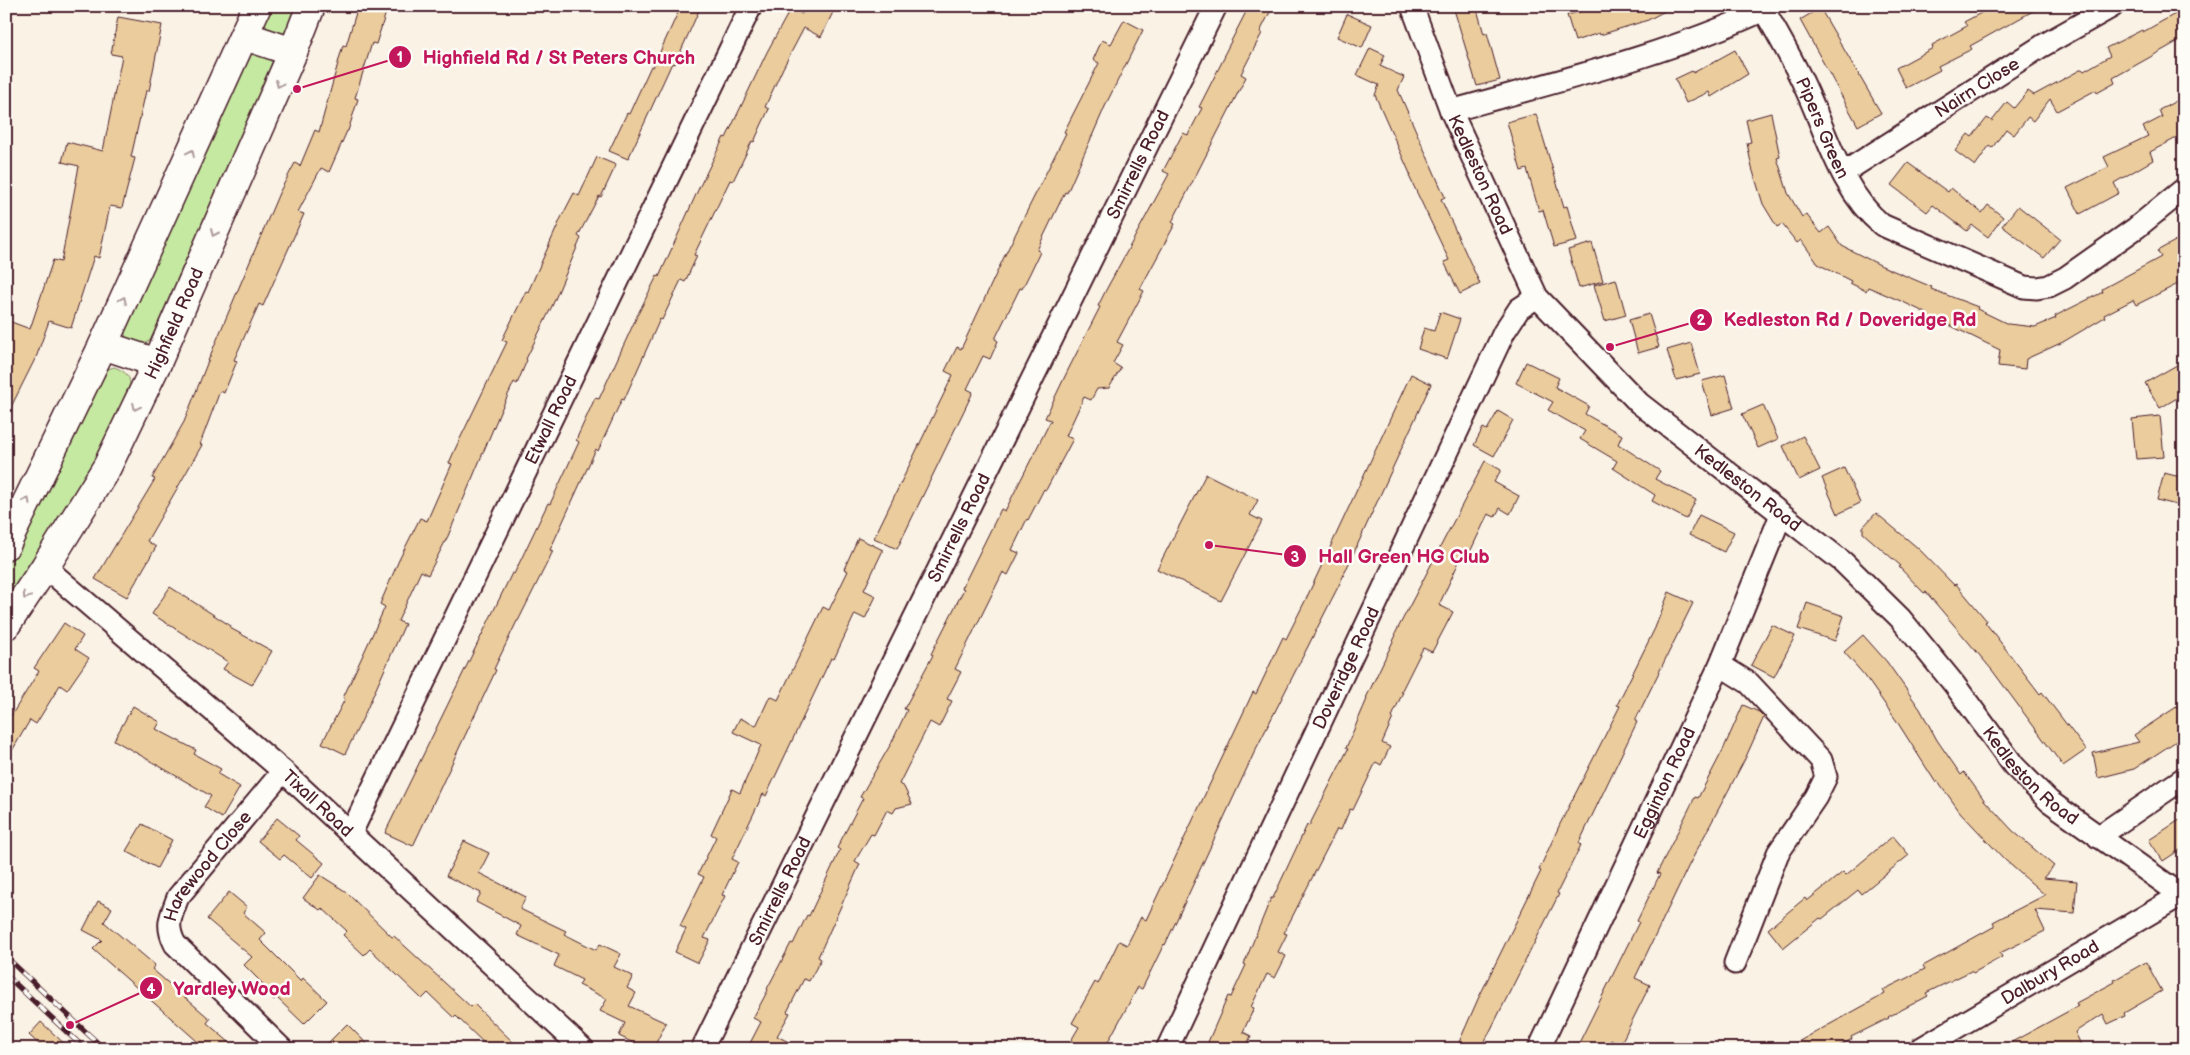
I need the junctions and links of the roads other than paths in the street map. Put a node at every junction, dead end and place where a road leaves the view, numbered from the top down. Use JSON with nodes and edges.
{"nodes":[{"id":1,"x":257,"y":6,"type":"edge"},
{"id":2,"x":311,"y":6,"type":"edge"},
{"id":3,"x":751,"y":6,"type":"edge"},
{"id":4,"x":1216,"y":6,"type":"edge"},
{"id":5,"x":1412,"y":6,"type":"edge"},
{"id":6,"x":2113,"y":6,"type":"edge"},
{"id":7,"x":1767,"y":8,"type":"edge"},
{"id":8,"x":245,"y":36,"type":"junction"},
{"id":9,"x":293,"y":52,"type":"junction"},
{"id":10,"x":1452,"y":112,"type":"junction"},
{"id":11,"x":1843,"y":173,"type":"junction"},
{"id":12,"x":2184,"y":189,"type":"edge"},
{"id":13,"x":1537,"y":296,"type":"junction"},
{"id":14,"x":103,"y":345,"type":"junction"},
{"id":15,"x":157,"y":363,"type":"junction"},
{"id":16,"x":1781,"y":515,"type":"junction"},
{"id":17,"x":6,"y":545,"type":"edge"},
{"id":18,"x":45,"y":567,"type":"junction"},
{"id":19,"x":6,"y":626,"type":"edge"},
{"id":20,"x":1720,"y":665,"type":"junction"},
{"id":21,"x":283,"y":771,"type":"junction"},
{"id":22,"x":2184,"y":778,"type":"edge"},
{"id":23,"x":350,"y":833,"type":"junction"},
{"id":24,"x":2098,"y":837,"type":"junction"},
{"id":25,"x":2182,"y":896,"type":"edge"},
{"id":26,"x":1734,"y":963,"type":"dead end"},
{"id":27,"x":282,"y":1049,"type":"edge"},
{"id":28,"x":583,"y":1049,"type":"edge"},
{"id":29,"x":702,"y":1049,"type":"edge"},
{"id":30,"x":1167,"y":1049,"type":"edge"},
{"id":31,"x":1539,"y":1049,"type":"edge"},
{"id":32,"x":1920,"y":1049,"type":"edge"}],
"edges":[{"from":1,"to":8,"type":"street"},
{"from":2,"to":9,"type":"street","name":"Highfield Road"},
{"from":3,"to":23,"type":"street","name":"Etwall Road"},
{"from":4,"to":29,"type":"street","name":"Smirrells Road"},
{"from":5,"to":10,"type":"street","name":"Kedleston Road"},
{"from":6,"to":11,"type":"street","name":"Nairn Close"},
{"from":7,"to":10,"type":"street","name":"Pipers Green"},
{"from":7,"to":11,"type":"street","name":"Pipers Green"},
{"from":8,"to":9,"type":"street"},
{"from":14,"to":8,"type":"street","one_way":true},
{"from":9,"to":15,"type":"street","name":"Highfield Road","one_way":true},
{"from":10,"to":13,"type":"street","name":"Kedleston Road"},
{"from":11,"to":12,"type":"street","name":"Pipers Green"},
{"from":13,"to":16,"type":"street","name":"Kedleston Road"},
{"from":13,"to":30,"type":"street","name":"Doveridge Road"},
{"from":14,"to":15,"type":"street"},
{"from":17,"to":14,"type":"street","one_way":true},
{"from":15,"to":18,"type":"street","name":"Highfield Road","one_way":true},
{"from":16,"to":20,"type":"street","name":"Egginton Road"},
{"from":16,"to":24,"type":"street","name":"Kedleston Road"},
{"from":18,"to":19,"type":"street","name":"Highfield Road","one_way":true},
{"from":18,"to":21,"type":"street","name":"Tixall Road"},
{"from":20,"to":26,"type":"street"},
{"from":20,"to":31,"type":"street","name":"Egginton Road"},
{"from":21,"to":23,"type":"street","name":"Tixall Road"},
{"from":21,"to":27,"type":"street","name":"Harewood Close"},
{"from":22,"to":24,"type":"street"},
{"from":23,"to":28,"type":"street","name":"Tixall Road"},
{"from":24,"to":25,"type":"street","name":"Kedleston Road"},
{"from":25,"to":32,"type":"street","name":"Dalbury Road"}]}
